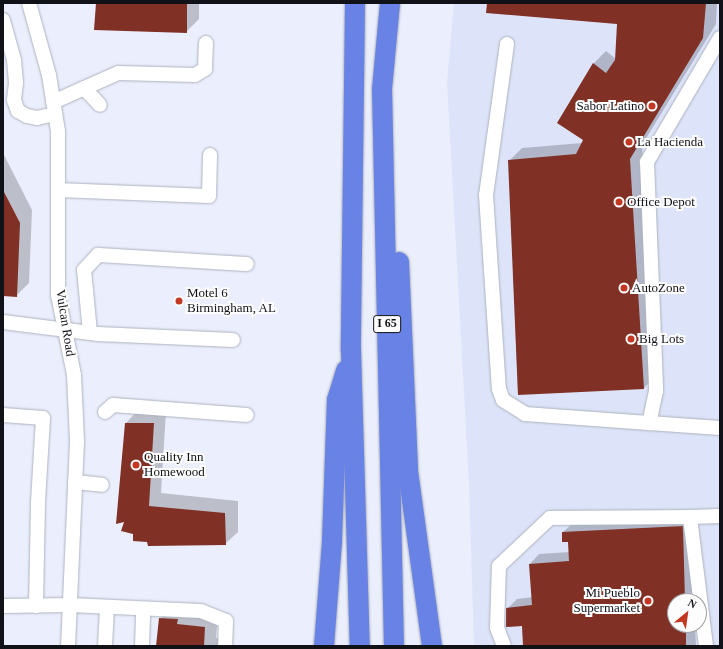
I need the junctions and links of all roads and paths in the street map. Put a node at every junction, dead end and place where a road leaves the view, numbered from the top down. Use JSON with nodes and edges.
{"nodes":[{"id":1,"x":29,"y":3,"type":"edge"},
{"id":2,"x":355,"y":3,"type":"edge"},
{"id":3,"x":390,"y":3,"type":"edge"},
{"id":4,"x":3,"y":20,"type":"edge"},
{"id":5,"x":720,"y":38,"type":"edge"},
{"id":6,"x":206,"y":43,"type":"dead end"},
{"id":7,"x":507,"y":44,"type":"dead end"},
{"id":8,"x":84,"y":88,"type":"junction"},
{"id":9,"x":382,"y":89,"type":"junction"},
{"id":10,"x":100,"y":105,"type":"dead end"},
{"id":11,"x":54,"y":108,"type":"junction"},
{"id":12,"x":210,"y":155,"type":"dead end"},
{"id":13,"x":58,"y":190,"type":"junction"},
{"id":14,"x":247,"y":264,"type":"dead end"},
{"id":15,"x":3,"y":322,"type":"edge"},
{"id":16,"x":65,"y":330,"type":"junction"},
{"id":17,"x":90,"y":333,"type":"junction"},
{"id":18,"x":233,"y":340,"type":"dead end"},
{"id":19,"x":351,"y":351,"type":"junction"},
{"id":20,"x":105,"y":412,"type":"dead end"},
{"id":21,"x":247,"y":415,"type":"dead end"},
{"id":22,"x":3,"y":416,"type":"edge"},
{"id":23,"x":649,"y":423,"type":"junction"},
{"id":24,"x":720,"y":428,"type":"edge"},
{"id":25,"x":75,"y":482,"type":"junction"},
{"id":26,"x":102,"y":485,"type":"dead end"},
{"id":27,"x":720,"y":516,"type":"edge"},
{"id":28,"x":690,"y":517,"type":"junction"},
{"id":29,"x":70,"y":605,"type":"junction"},
{"id":30,"x":3,"y":606,"type":"edge"},
{"id":31,"x":36,"y":606,"type":"junction"},
{"id":32,"x":107,"y":607,"type":"junction"},
{"id":33,"x":143,"y":609,"type":"junction"},
{"id":34,"x":68,"y":646,"type":"edge"},
{"id":35,"x":105,"y":646,"type":"edge"},
{"id":36,"x":142,"y":646,"type":"edge"},
{"id":37,"x":225,"y":646,"type":"edge"},
{"id":38,"x":324,"y":646,"type":"edge"},
{"id":39,"x":360,"y":646,"type":"edge"},
{"id":40,"x":394,"y":646,"type":"edge"},
{"id":41,"x":432,"y":646,"type":"edge"},
{"id":42,"x":504,"y":646,"type":"edge"},
{"id":43,"x":706,"y":646,"type":"edge"}],
"edges":[{"from":1,"to":11,"type":"street","name":"Vulcan Road"},
{"from":2,"to":19,"type":"highway"},
{"from":3,"to":9,"type":"highway","number":"I 65"},
{"from":4,"to":11,"type":"street"},
{"from":5,"to":23,"type":"street"},
{"from":6,"to":8,"type":"street"},
{"from":7,"to":23,"type":"street"},
{"from":8,"to":10,"type":"street"},
{"from":8,"to":11,"type":"street"},
{"from":9,"to":40,"type":"highway","number":"I 65"},
{"from":9,"to":41,"type":"highway"},
{"from":11,"to":13,"type":"street","name":"Vulcan Road"},
{"from":12,"to":13,"type":"street"},
{"from":13,"to":16,"type":"street","name":"Vulcan Road"},
{"from":14,"to":17,"type":"street"},
{"from":15,"to":16,"type":"street"},
{"from":16,"to":17,"type":"street"},
{"from":16,"to":25,"type":"street","name":"Vulcan Road"},
{"from":17,"to":18,"type":"street"},
{"from":19,"to":38,"type":"highway"},
{"from":19,"to":39,"type":"highway"},
{"from":20,"to":21,"type":"street"},
{"from":22,"to":31,"type":"street"},
{"from":23,"to":24,"type":"street"},
{"from":25,"to":26,"type":"street"},
{"from":25,"to":29,"type":"street","name":"Vulcan Road"},
{"from":27,"to":28,"type":"street"},
{"from":28,"to":42,"type":"street"},
{"from":28,"to":43,"type":"street"},
{"from":29,"to":31,"type":"street"},
{"from":29,"to":32,"type":"street"},
{"from":29,"to":34,"type":"street","name":"Vulcan Road"},
{"from":30,"to":31,"type":"street"},
{"from":32,"to":33,"type":"street"},
{"from":32,"to":35,"type":"street"},
{"from":33,"to":36,"type":"street"},
{"from":33,"to":37,"type":"street"}]}
